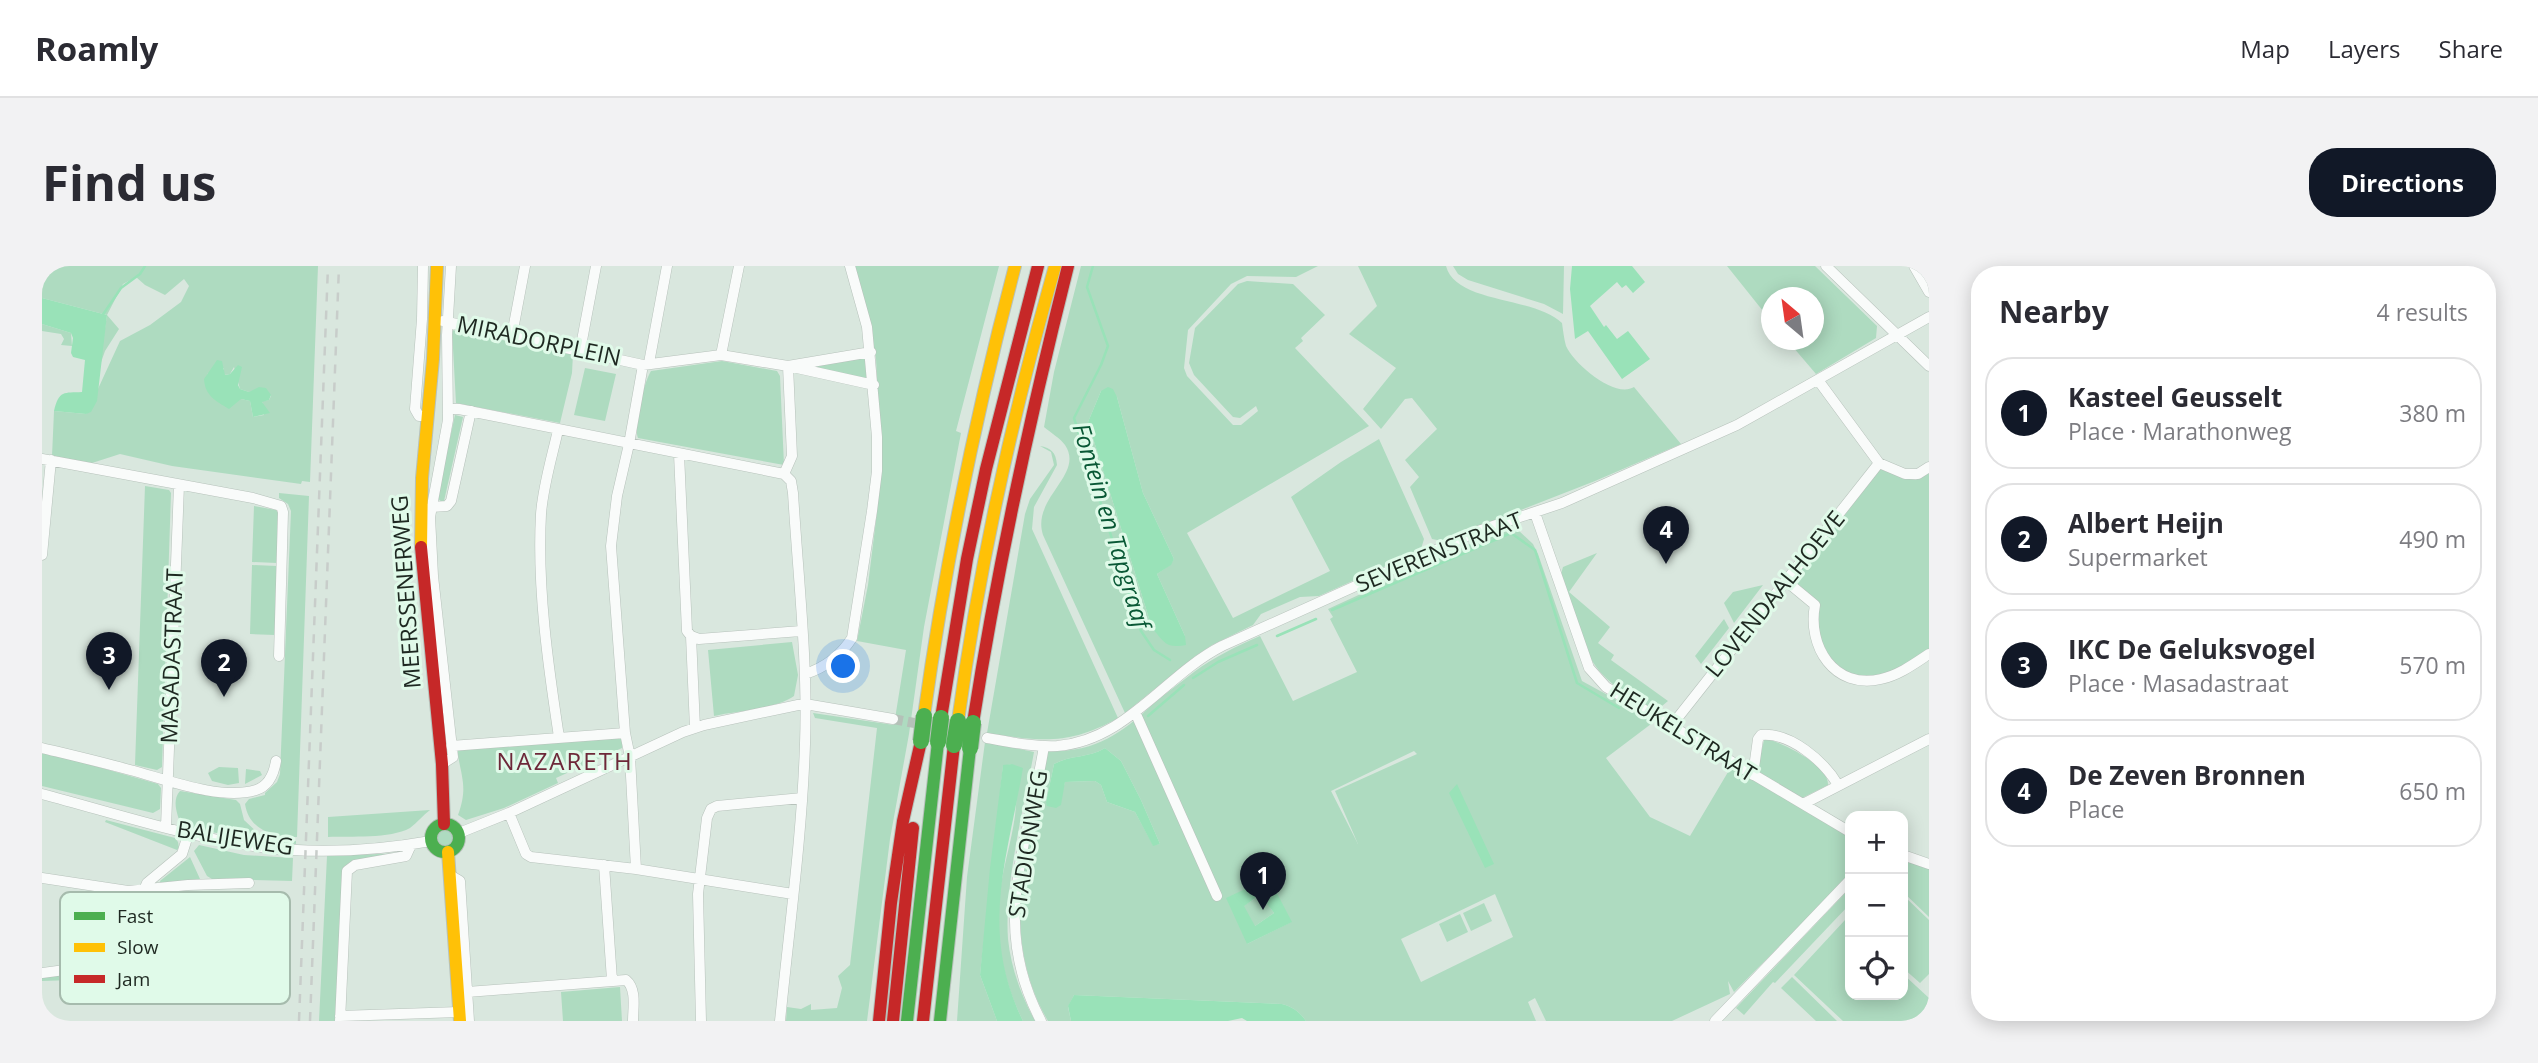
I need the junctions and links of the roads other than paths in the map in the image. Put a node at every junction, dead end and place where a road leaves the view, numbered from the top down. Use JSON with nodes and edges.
{"nodes":[{"id":1,"x":423,"y":266,"type":"edge"},
{"id":2,"x":437,"y":266,"type":"edge"},
{"id":3,"x":451,"y":266,"type":"edge"},
{"id":4,"x":524,"y":266,"type":"edge"},
{"id":5,"x":596,"y":266,"type":"edge"},
{"id":6,"x":667,"y":266,"type":"edge"},
{"id":7,"x":738,"y":266,"type":"edge"},
{"id":8,"x":850,"y":266,"type":"edge"},
{"id":9,"x":1015,"y":266,"type":"edge"},
{"id":10,"x":1038,"y":266,"type":"edge"},
{"id":11,"x":1055,"y":266,"type":"edge"},
{"id":12,"x":1068,"y":266,"type":"edge"},
{"id":13,"x":1826,"y":266,"type":"edge"},
{"id":14,"x":1914,"y":266,"type":"edge"},
{"id":15,"x":1929,"y":292,"type":"edge"},
{"id":16,"x":1929,"y":317,"type":"edge"},
{"id":17,"x":442,"y":321,"type":"junction"},
{"id":18,"x":512,"y":335,"type":"junction"},
{"id":19,"x":1895,"y":335,"type":"junction"},
{"id":20,"x":580,"y":351,"type":"junction"},
{"id":21,"x":871,"y":352,"type":"junction"},
{"id":22,"x":721,"y":355,"type":"junction"},
{"id":23,"x":646,"y":364,"type":"junction"},
{"id":24,"x":788,"y":366,"type":"junction"},
{"id":25,"x":1929,"y":366,"type":"edge"},
{"id":26,"x":1818,"y":380,"type":"junction"},
{"id":27,"x":874,"y":385,"type":"junction"},
{"id":28,"x":448,"y":409,"type":"junction"},
{"id":29,"x":471,"y":411,"type":"junction"},
{"id":30,"x":428,"y":416,"type":"junction"},
{"id":31,"x":558,"y":430,"type":"junction"},
{"id":32,"x":629,"y":444,"type":"junction"},
{"id":33,"x":679,"y":454,"type":"junction"},
{"id":34,"x":46,"y":460,"type":"edge"},
{"id":35,"x":1878,"y":463,"type":"junction"},
{"id":36,"x":1929,"y":467,"type":"edge"},
{"id":37,"x":784,"y":474,"type":"junction"},
{"id":38,"x":179,"y":485,"type":"junction"},
{"id":39,"x":431,"y":507,"type":"junction"},
{"id":40,"x":1535,"y":513,"type":"junction"},
{"id":41,"x":42,"y":555,"type":"edge"},
{"id":42,"x":1786,"y":581,"type":"junction"},
{"id":43,"x":802,"y":631,"type":"junction"},
{"id":44,"x":691,"y":636,"type":"junction"},
{"id":45,"x":1929,"y":654,"type":"edge"},
{"id":46,"x":279,"y":656,"type":"dead end"},
{"id":47,"x":805,"y":674,"type":"junction"},
{"id":48,"x":805,"y":704,"type":"junction"},
{"id":49,"x":1135,"y":712,"type":"junction"},
{"id":50,"x":893,"y":719,"type":"tunnel mouth"},
{"id":51,"x":957,"y":721,"type":"junction"},
{"id":52,"x":1672,"y":725,"type":"junction"},
{"id":53,"x":695,"y":728,"type":"junction"},
{"id":54,"x":625,"y":733,"type":"junction"},
{"id":55,"x":559,"y":737,"type":"junction"},
{"id":56,"x":988,"y":738,"type":"dead end"},
{"id":57,"x":1929,"y":739,"type":"edge"},
{"id":58,"x":946,"y":744,"type":"junction"},
{"id":59,"x":452,"y":746,"type":"junction"},
{"id":60,"x":1044,"y":746,"type":"junction"},
{"id":61,"x":42,"y":748,"type":"edge"},
{"id":62,"x":630,"y":757,"type":"junction"},
{"id":63,"x":276,"y":761,"type":"dead end"},
{"id":64,"x":442,"y":764,"type":"junction"},
{"id":65,"x":1753,"y":775,"type":"junction"},
{"id":66,"x":168,"y":780,"type":"junction"},
{"id":67,"x":1838,"y":785,"type":"junction"},
{"id":68,"x":42,"y":794,"type":"edge"},
{"id":69,"x":802,"y":798,"type":"junction"},
{"id":70,"x":1803,"y":804,"type":"junction"},
{"id":71,"x":509,"y":813,"type":"junction"},
{"id":72,"x":444,"y":824,"type":"junction"},
{"id":73,"x":166,"y":827,"type":"junction"},
{"id":74,"x":1845,"y":829,"type":"edge"},
{"id":75,"x":189,"y":832,"type":"junction"},
{"id":76,"x":459,"y":833,"type":"junction"},
{"id":77,"x":431,"y":841,"type":"junction"},
{"id":78,"x":411,"y":845,"type":"junction"},
{"id":79,"x":447,"y":852,"type":"junction"},
{"id":80,"x":1908,"y":857,"type":"edge"},
{"id":81,"x":1929,"y":864,"type":"edge"},
{"id":82,"x":604,"y":865,"type":"junction"},
{"id":83,"x":636,"y":869,"type":"junction"},
{"id":84,"x":450,"y":875,"type":"junction"},
{"id":85,"x":955,"y":876,"type":"junction"},
{"id":86,"x":42,"y":878,"type":"edge"},
{"id":87,"x":700,"y":879,"type":"junction"},
{"id":88,"x":250,"y":883,"type":"dead end"},
{"id":89,"x":1845,"y":885,"type":"edge"},
{"id":90,"x":144,"y":890,"type":"junction"},
{"id":91,"x":128,"y":891,"type":"joint"},
{"id":92,"x":793,"y":894,"type":"junction"},
{"id":93,"x":1217,"y":896,"type":"dead end"},
{"id":94,"x":60,"y":971,"type":"edge"},
{"id":95,"x":42,"y":973,"type":"edge"},
{"id":96,"x":612,"y":980,"type":"junction"},
{"id":97,"x":467,"y":992,"type":"junction"},
{"id":98,"x":463,"y":1018,"type":"edge"},
{"id":99,"x":340,"y":1019,"type":"edge"},
{"id":100,"x":633,"y":1021,"type":"edge"},
{"id":101,"x":701,"y":1021,"type":"edge"},
{"id":102,"x":780,"y":1021,"type":"edge"},
{"id":103,"x":879,"y":1021,"type":"edge"},
{"id":104,"x":894,"y":1021,"type":"edge"},
{"id":105,"x":908,"y":1021,"type":"edge"},
{"id":106,"x":923,"y":1021,"type":"edge"},
{"id":107,"x":940,"y":1021,"type":"edge"},
{"id":108,"x":949,"y":1021,"type":"edge"},
{"id":109,"x":1041,"y":1021,"type":"edge"},
{"id":110,"x":1715,"y":1021,"type":"edge"}],
"edges":[{"from":1,"to":30,"type":"street","name":"MEERSSENERWEG"},
{"from":2,"to":17,"type":"main road","name":"MEERSSENERWEG"},
{"from":3,"to":17,"type":"street","name":"MEERSSENERWEG"},
{"from":4,"to":18,"type":"street"},
{"from":5,"to":20,"type":"street"},
{"from":6,"to":23,"type":"street"},
{"from":7,"to":22,"type":"street"},
{"from":8,"to":21,"type":"street"},
{"from":9,"to":58,"type":"main road","bridge":true},
{"from":10,"to":51,"type":"main road"},
{"from":11,"to":51,"type":"main road"},
{"from":12,"to":51,"type":"main road"},
{"from":13,"to":19,"type":"street"},
{"from":14,"to":15,"type":"street"},
{"from":16,"to":19,"type":"street","name":"SEVERENSTRAAT"},
{"from":17,"to":18,"type":"street","name":"MIRADORPLEIN"},
{"from":17,"to":28,"type":"street","name":"MEERSSENERWEG"},
{"from":17,"to":30,"type":"main road","name":"MEERSSENERWEG"},
{"from":18,"to":20,"type":"street","name":"MIRADORPLEIN"},
{"from":19,"to":25,"type":"street"},
{"from":19,"to":26,"type":"street","name":"SEVERENSTRAAT"},
{"from":20,"to":23,"type":"street","name":"MIRADORPLEIN"},
{"from":21,"to":24,"type":"street"},
{"from":21,"to":27,"type":"street"},
{"from":22,"to":23,"type":"street","name":"MIRADORPLEIN"},
{"from":22,"to":24,"type":"street","name":"MIRADORPLEIN"},
{"from":23,"to":32,"type":"street","name":"MIRADORPLEIN"},
{"from":24,"to":27,"type":"street","name":"MIRADORPLEIN"},
{"from":24,"to":37,"type":"street"},
{"from":26,"to":35,"type":"street"},
{"from":26,"to":40,"type":"street","name":"SEVERENSTRAAT"},
{"from":27,"to":47,"type":"street"},
{"from":28,"to":29,"type":"street"},
{"from":28,"to":39,"type":"street","name":"MEERSSENERWEG"},
{"from":29,"to":31,"type":"street"},
{"from":29,"to":39,"type":"street","name":"MEERSSENERWEG"},
{"from":30,"to":64,"type":"main road","name":"MEERSSENERWEG"},
{"from":31,"to":32,"type":"street"},
{"from":31,"to":55,"type":"street"},
{"from":32,"to":33,"type":"street"},
{"from":32,"to":54,"type":"street","name":"MIRADORPLEIN"},
{"from":33,"to":37,"type":"street"},
{"from":33,"to":44,"type":"street"},
{"from":34,"to":38,"type":"street"},
{"from":34,"to":41,"type":"street"},
{"from":35,"to":36,"type":"street"},
{"from":35,"to":42,"type":"street","name":"LOVENDAALHOEVE"},
{"from":37,"to":43,"type":"street"},
{"from":38,"to":46,"type":"street"},
{"from":38,"to":66,"type":"street","name":"MASADASTRAAT"},
{"from":39,"to":59,"type":"street","name":"MEERSSENERWEG"},
{"from":40,"to":49,"type":"street","name":"SEVERENSTRAAT"},
{"from":40,"to":52,"type":"street","name":"HEUKELSTRAAT"},
{"from":42,"to":45,"type":"street"},
{"from":42,"to":52,"type":"street","name":"LOVENDAALHOEVE"},
{"from":43,"to":44,"type":"street"},
{"from":43,"to":47,"type":"street"},
{"from":44,"to":53,"type":"street"},
{"from":47,"to":48,"type":"street"},
{"from":48,"to":50,"type":"street"},
{"from":48,"to":53,"type":"street"},
{"from":48,"to":69,"type":"street"},
{"from":49,"to":60,"type":"street","name":"SEVERENSTRAAT"},
{"from":49,"to":93,"type":"street"},
{"from":51,"to":58,"type":"main road","bridge":true},
{"from":51,"to":58,"type":"main road","bridge":true},
{"from":52,"to":65,"type":"street","name":"HEUKELSTRAAT"},
{"from":53,"to":62,"type":"street"},
{"from":54,"to":55,"type":"street"},
{"from":54,"to":62,"type":"street","name":"MIRADORPLEIN"},
{"from":55,"to":59,"type":"street"},
{"from":56,"to":60,"type":"street","name":"SEVERENSTRAAT"},
{"from":57,"to":67,"type":"street"},
{"from":58,"to":85,"type":"main road"},
{"from":58,"to":103,"type":"main road"},
{"from":58,"to":104,"type":"main road"},
{"from":58,"to":105,"type":"main road"},
{"from":58,"to":106,"type":"main road"},
{"from":59,"to":64,"type":"street"},
{"from":60,"to":109,"type":"street","name":"STADIONWEG"},
{"from":61,"to":66,"type":"street"},
{"from":62,"to":71,"type":"street"},
{"from":62,"to":83,"type":"street","name":"MIRADORPLEIN"},
{"from":63,"to":66,"type":"street"},
{"from":64,"to":72,"type":"main road","name":"MEERSSENERWEG"},
{"from":65,"to":67,"type":"street"},
{"from":65,"to":70,"type":"street","name":"HEUKELSTRAAT"},
{"from":66,"to":73,"type":"street","name":"MASADASTRAAT"},
{"from":67,"to":70,"type":"street"},
{"from":68,"to":73,"type":"street","name":"BALIJEWEG"},
{"from":69,"to":87,"type":"street"},
{"from":69,"to":92,"type":"street"},
{"from":70,"to":74,"type":"street","name":"HEUKELSTRAAT"},
{"from":71,"to":76,"type":"street"},
{"from":71,"to":82,"type":"street"},
{"from":72,"to":76,"type":"main road"},
{"from":72,"to":77,"type":"main road"},
{"from":73,"to":75,"type":"street","name":"BALIJEWEG"},
{"from":75,"to":78,"type":"street","name":"BALIJEWEG"},
{"from":75,"to":90,"type":"street"},
{"from":76,"to":79,"type":"main road"},
{"from":77,"to":78,"type":"street","name":"BALIJEWEG"},
{"from":77,"to":79,"type":"main road"},
{"from":78,"to":99,"type":"street"},
{"from":79,"to":84,"type":"main road"},
{"from":80,"to":81,"type":"street"},
{"from":82,"to":83,"type":"street"},
{"from":82,"to":96,"type":"street"},
{"from":83,"to":87,"type":"street"},
{"from":84,"to":97,"type":"street"},
{"from":84,"to":98,"type":"main road"},
{"from":85,"to":107,"type":"main road"},
{"from":85,"to":108,"type":"main road"},
{"from":86,"to":91,"type":"street"},
{"from":87,"to":92,"type":"street"},
{"from":87,"to":101,"type":"street"},
{"from":88,"to":90,"type":"street"},
{"from":89,"to":110,"type":"street"},
{"from":90,"to":91,"type":"street"},
{"from":92,"to":102,"type":"street"},
{"from":94,"to":95,"type":"street"},
{"from":96,"to":97,"type":"street"},
{"from":96,"to":100,"type":"street"},
{"from":97,"to":98,"type":"street"},
{"from":98,"to":99,"type":"street"}]}
